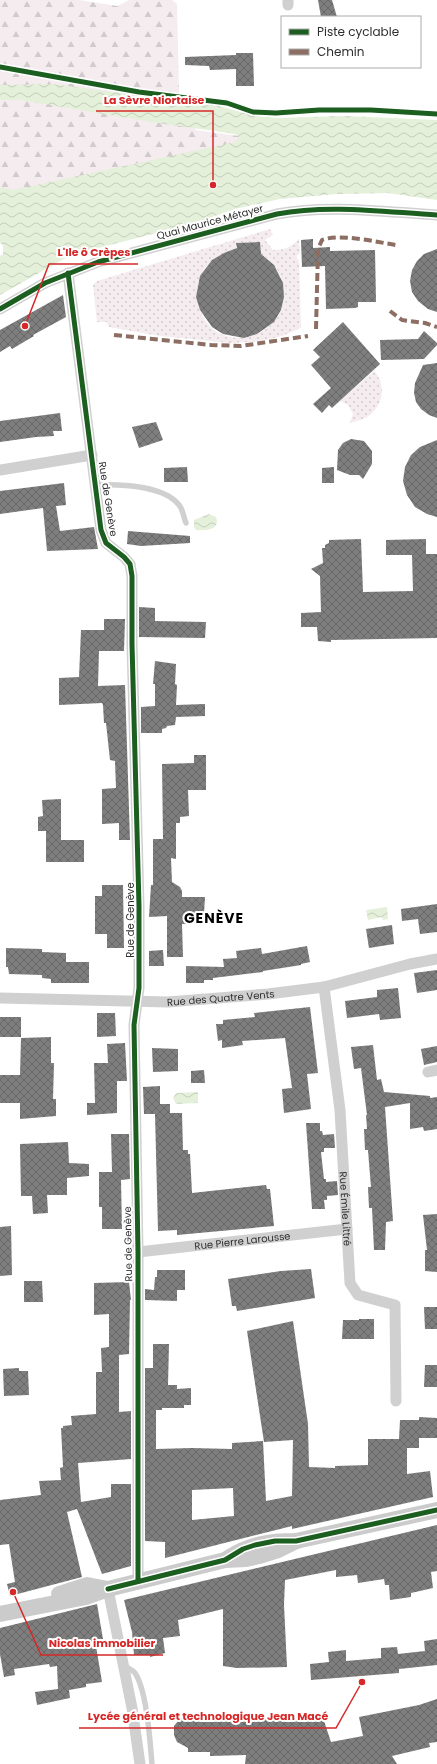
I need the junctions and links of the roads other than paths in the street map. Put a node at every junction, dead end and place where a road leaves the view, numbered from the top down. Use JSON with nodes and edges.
{"nodes":[{"id":1,"x":437,"y":215,"type":"edge"},
{"id":2,"x":68,"y":273,"type":"junction"},
{"id":3,"x":0,"y":309,"type":"edge"},
{"id":4,"x":92,"y":455,"type":"junction"},
{"id":5,"x":0,"y":470,"type":"edge"},
{"id":6,"x":96,"y":485,"type":"junction"},
{"id":7,"x":186,"y":523,"type":"dead end"},
{"id":8,"x":437,"y":959,"type":"edge"},
{"id":9,"x":324,"y":987,"type":"junction"},
{"id":10,"x":0,"y":998,"type":"edge"},
{"id":11,"x":137,"y":1002,"type":"junction"},
{"id":12,"x":347,"y":1229,"type":"junction"},
{"id":13,"x":138,"y":1252,"type":"junction"},
{"id":14,"x":396,"y":1401,"type":"dead end"},
{"id":15,"x":437,"y":1510,"type":"edge"},
{"id":16,"x":138,"y":1581,"type":"junction"},
{"id":17,"x":108,"y":1589,"type":"junction"},
{"id":18,"x":0,"y":1614,"type":"edge"},
{"id":19,"x":124,"y":1665,"type":"junction"},
{"id":20,"x":140,"y":1764,"type":"edge"},
{"id":21,"x":152,"y":1764,"type":"edge"}],
"edges":[{"from":1,"to":2,"type":"street","name":"Quai Maurice Métayer"},
{"from":2,"to":3,"type":"street","name":"Quai Maurice Métayer"},
{"from":2,"to":4,"type":"street","name":"Rue de Genève"},
{"from":4,"to":5,"type":"street"},
{"from":4,"to":6,"type":"street","name":"Rue de Genève"},
{"from":6,"to":7,"type":"lane"},
{"from":6,"to":11,"type":"street","name":"Rue de Genève"},
{"from":8,"to":9,"type":"street","name":"Rue des Quatre Vents"},
{"from":9,"to":11,"type":"street","name":"Rue des Quatre Vents"},
{"from":9,"to":12,"type":"street","name":"Rue Émile Littré"},
{"from":10,"to":11,"type":"street","name":"Rue des Quatre Vents"},
{"from":11,"to":13,"type":"street","name":"Rue de Genève"},
{"from":12,"to":13,"type":"street","name":"Rue Pierre Larousse"},
{"from":12,"to":14,"type":"street","name":"Rue Émile Littré"},
{"from":13,"to":16,"type":"street","name":"Rue de Genève"},
{"from":15,"to":16,"type":"main road"},
{"from":16,"to":17,"type":"main road"},
{"from":17,"to":18,"type":"main road"},
{"from":17,"to":19,"type":"street"},
{"from":19,"to":20,"type":"street"},
{"from":19,"to":21,"type":"lane"}]}
